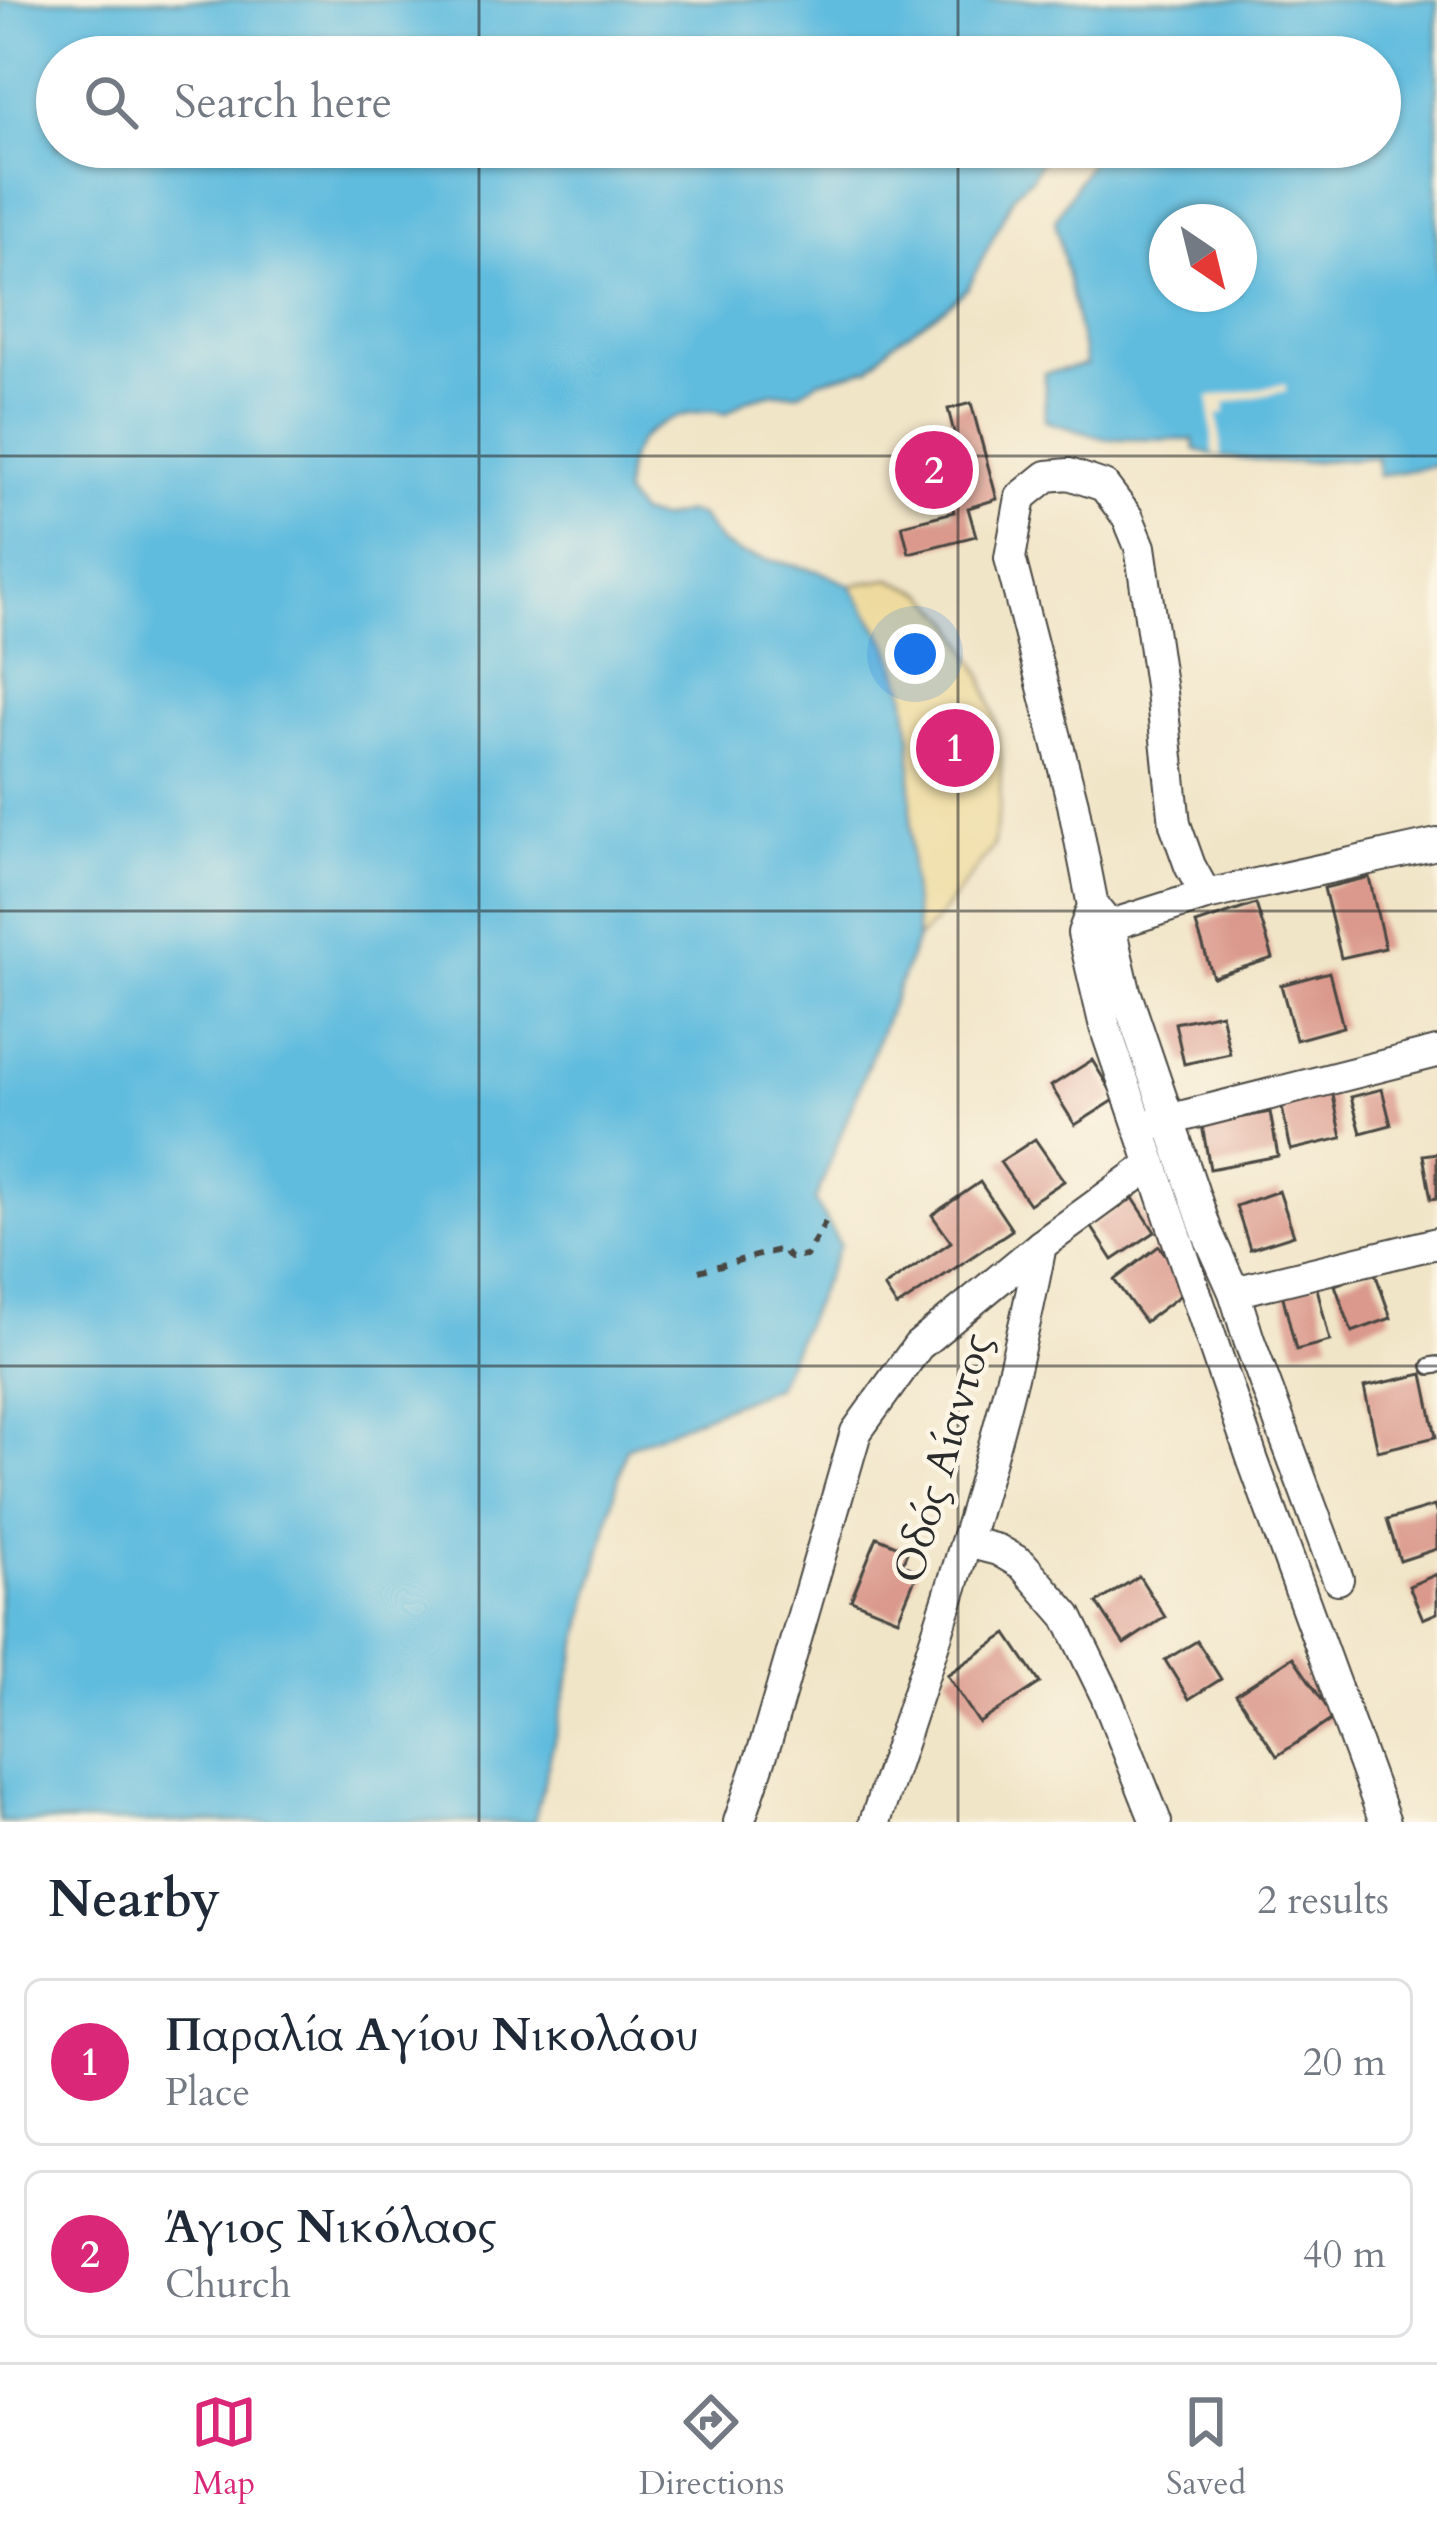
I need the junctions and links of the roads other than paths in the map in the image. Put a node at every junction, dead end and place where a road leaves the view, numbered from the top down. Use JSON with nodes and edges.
{"nodes":[{"id":1,"x":1437,"y":844,"type":"edge"},
{"id":2,"x":1206,"y":895,"type":"junction"},
{"id":3,"x":1095,"y":922,"type":"junction"},
{"id":4,"x":1437,"y":1052,"type":"edge"},
{"id":5,"x":1155,"y":1123,"type":"junction"},
{"id":6,"x":1152,"y":1164,"type":"junction"},
{"id":7,"x":1437,"y":1243,"type":"edge"},
{"id":8,"x":1041,"y":1245,"type":"junction"},
{"id":9,"x":1234,"y":1292,"type":"junction"},
{"id":10,"x":968,"y":1542,"type":"junction"},
{"id":11,"x":1338,"y":1579,"type":"dead end"},
{"id":12,"x":739,"y":1822,"type":"edge"},
{"id":13,"x":875,"y":1822,"type":"edge"},
{"id":14,"x":1156,"y":1822,"type":"edge"},
{"id":15,"x":1384,"y":1822,"type":"edge"}],
"edges":[{"from":1,"to":2,"type":"street"},
{"from":2,"to":3,"type":"street"},
{"from":2,"to":3,"type":"street"},
{"from":3,"to":5,"type":"street"},
{"from":4,"to":5,"type":"street"},
{"from":5,"to":6,"type":"street"},
{"from":5,"to":9,"type":"street"},
{"from":6,"to":8,"type":"street"},
{"from":6,"to":15,"type":"street"},
{"from":7,"to":9,"type":"street"},
{"from":8,"to":10,"type":"street","name":"Οδός Αίαντος"},
{"from":8,"to":12,"type":"street"},
{"from":9,"to":11,"type":"street"},
{"from":10,"to":13,"type":"street","name":"Οδός Αίαντος"},
{"from":10,"to":14,"type":"street"}]}
